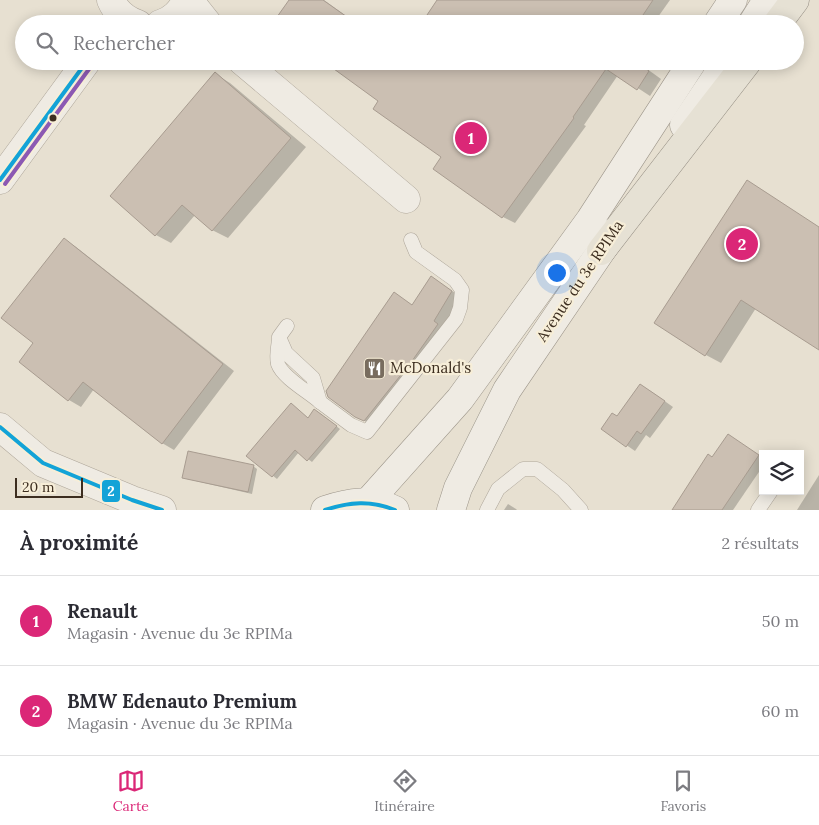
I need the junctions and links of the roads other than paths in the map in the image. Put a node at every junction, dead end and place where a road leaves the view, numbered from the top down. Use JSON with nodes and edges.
{"nodes":[{"id":1,"x":188,"y":0,"type":"edge"},
{"id":2,"x":726,"y":0,"type":"edge"},
{"id":3,"x":732,"y":0,"type":"edge"},
{"id":4,"x":768,"y":0,"type":"edge"},
{"id":5,"x":795,"y":0,"type":"edge"},
{"id":6,"x":176,"y":15,"type":"edge"},
{"id":7,"x":200,"y":15,"type":"edge"},
{"id":8,"x":717,"y":15,"type":"edge"},
{"id":9,"x":723,"y":15,"type":"edge"},
{"id":10,"x":758,"y":15,"type":"edge"},
{"id":11,"x":783,"y":15,"type":"edge"},
{"id":12,"x":80,"y":70,"type":"edge"},
{"id":13,"x":253,"y":70,"type":"edge"},
{"id":14,"x":687,"y":70,"type":"edge"},
{"id":15,"x":721,"y":70,"type":"edge"},
{"id":16,"x":741,"y":70,"type":"edge"},
{"id":17,"x":0,"y":180,"type":"edge"},
{"id":18,"x":406,"y":199,"type":"dead end"},
{"id":19,"x":411,"y":240,"type":"dead end"},
{"id":20,"x":601,"y":251,"type":"junction"},
{"id":21,"x":283,"y":332,"type":"dead end"},
{"id":22,"x":0,"y":427,"type":"edge"},
{"id":23,"x":768,"y":495,"type":"edge"},
{"id":24,"x":368,"y":502,"type":"junction"},
{"id":25,"x":130,"y":505,"type":"edge"},
{"id":26,"x":162,"y":510,"type":"edge"},
{"id":27,"x":325,"y":510,"type":"edge"},
{"id":28,"x":395,"y":510,"type":"edge"},
{"id":29,"x":451,"y":510,"type":"edge"},
{"id":30,"x":487,"y":510,"type":"edge"},
{"id":31,"x":581,"y":510,"type":"edge"},
{"id":32,"x":758,"y":510,"type":"edge"}],
"edges":[{"from":1,"to":6,"type":"main road"},
{"from":1,"to":7,"type":"main road"},
{"from":2,"to":8,"type":"main road"},
{"from":3,"to":9,"type":"main road"},
{"from":4,"to":10,"type":"main road"},
{"from":5,"to":11,"type":"main road"},
{"from":12,"to":17,"type":"main road"},
{"from":13,"to":18,"type":"main road"},
{"from":14,"to":24,"type":"main road","name":"Avenue du 3e RPIMa"},
{"from":15,"to":20,"type":"main road","name":"Avenue du 3e RPIMa"},
{"from":16,"to":20,"type":"main road"},
{"from":19,"to":21,"type":"lane"},
{"from":20,"to":29,"type":"main road","name":"Avenue du 3e RPIMa"},
{"from":22,"to":25,"type":"main road"},
{"from":23,"to":32,"type":"lane"},
{"from":24,"to":27,"type":"main road"},
{"from":24,"to":28,"type":"main road"},
{"from":25,"to":26,"type":"main road"},
{"from":30,"to":31,"type":"lane"}]}
